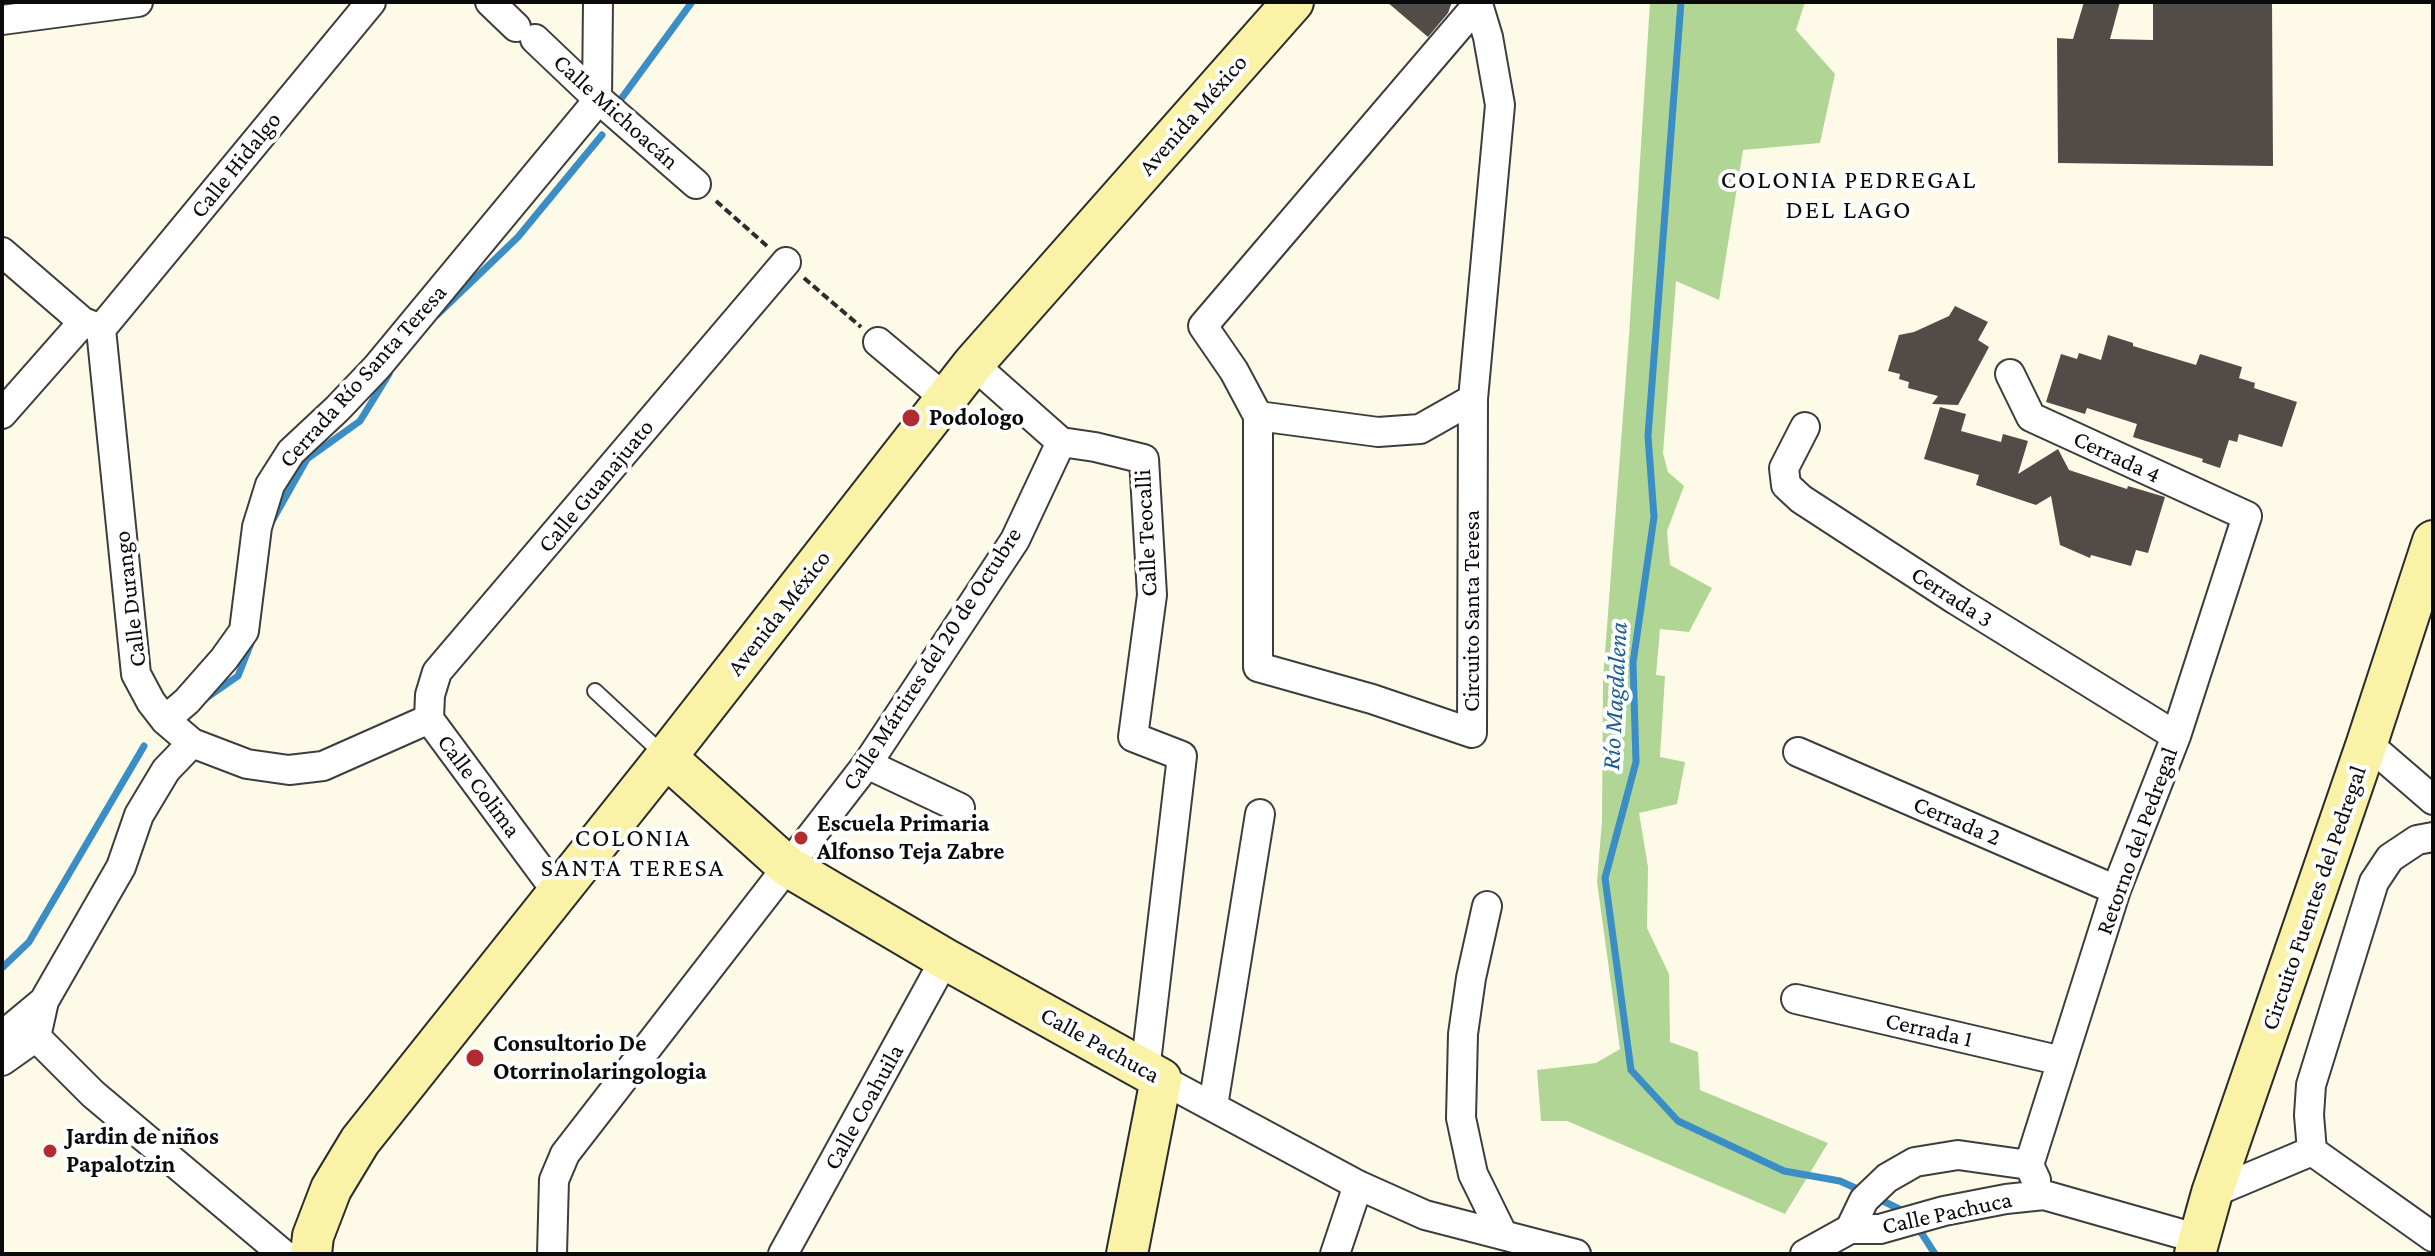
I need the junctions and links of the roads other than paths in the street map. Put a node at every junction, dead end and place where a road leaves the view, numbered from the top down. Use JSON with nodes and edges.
{"nodes":[{"id":1,"x":138,"y":2,"type":"edge"},
{"id":2,"x":371,"y":2,"type":"edge"},
{"id":3,"x":490,"y":2,"type":"edge"},
{"id":4,"x":598,"y":2,"type":"edge"},
{"id":5,"x":1293,"y":2,"type":"edge"},
{"id":6,"x":1478,"y":3,"type":"edge"},
{"id":7,"x":2,"y":20,"type":"edge"},
{"id":8,"x":597,"y":98,"type":"junction"},
{"id":9,"x":696,"y":184,"type":"dead end"},
{"id":10,"x":2,"y":252,"type":"edge"},
{"id":11,"x":786,"y":262,"type":"dead end"},
{"id":12,"x":92,"y":325,"type":"junction"},
{"id":13,"x":878,"y":342,"type":"dead end"},
{"id":14,"x":973,"y":364,"type":"junction"},
{"id":15,"x":2010,"y":374,"type":"dead end"},
{"id":16,"x":946,"y":399,"type":"junction"},
{"id":17,"x":1473,"y":399,"type":"junction"},
{"id":18,"x":2,"y":414,"type":"edge"},
{"id":19,"x":1258,"y":416,"type":"junction"},
{"id":20,"x":1805,"y":427,"type":"dead end"},
{"id":21,"x":1061,"y":442,"type":"junction"},
{"id":22,"x":2247,"y":516,"type":"joint"},
{"id":23,"x":2433,"y":541,"type":"edge"},
{"id":24,"x":595,"y":691,"type":"dead end"},
{"id":25,"x":429,"y":719,"type":"junction"},
{"id":26,"x":165,"y":720,"type":"junction"},
{"id":27,"x":2176,"y":736,"type":"junction"},
{"id":28,"x":192,"y":743,"type":"junction"},
{"id":29,"x":2367,"y":743,"type":"junction"},
{"id":30,"x":1798,"y":752,"type":"dead end"},
{"id":31,"x":666,"y":757,"type":"junction"},
{"id":32,"x":867,"y":764,"type":"junction"},
{"id":33,"x":2433,"y":800,"type":"edge"},
{"id":34,"x":960,"y":808,"type":"dead end"},
{"id":35,"x":1260,"y":814,"type":"dead end"},
{"id":36,"x":2433,"y":837,"type":"edge"},
{"id":37,"x":787,"y":866,"type":"junction"},
{"id":38,"x":2116,"y":890,"type":"junction"},
{"id":39,"x":557,"y":892,"type":"junction"},
{"id":40,"x":1487,"y":906,"type":"dead end"},
{"id":41,"x":945,"y":959,"type":"junction"},
{"id":42,"x":1796,"y":999,"type":"dead end"},
{"id":43,"x":44,"y":1001,"type":"junction"},
{"id":44,"x":2,"y":1036,"type":"edge"},
{"id":45,"x":36,"y":1037,"type":"junction"},
{"id":46,"x":2,"y":1061,"type":"edge"},
{"id":47,"x":2062,"y":1061,"type":"junction"},
{"id":48,"x":1153,"y":1075,"type":"junction"},
{"id":49,"x":1213,"y":1106,"type":"junction"},
{"id":50,"x":2312,"y":1151,"type":"junction"},
{"id":51,"x":2029,"y":1165,"type":"junction"},
{"id":52,"x":1358,"y":1185,"type":"junction"},
{"id":53,"x":2212,"y":1193,"type":"junction"},
{"id":54,"x":2044,"y":1195,"type":"junction"},
{"id":55,"x":1850,"y":1229,"type":"junction"},
{"id":56,"x":1503,"y":1235,"type":"junction"},
{"id":57,"x":2433,"y":1237,"type":"edge"},
{"id":58,"x":2197,"y":1247,"type":"edge"},
{"id":59,"x":283,"y":1254,"type":"edge"},
{"id":60,"x":311,"y":1254,"type":"edge"},
{"id":61,"x":552,"y":1254,"type":"edge"},
{"id":62,"x":783,"y":1254,"type":"edge"},
{"id":63,"x":1127,"y":1254,"type":"edge"},
{"id":64,"x":1335,"y":1254,"type":"edge"},
{"id":65,"x":1576,"y":1254,"type":"edge"},
{"id":66,"x":1805,"y":1254,"type":"edge"}],
"edges":[{"from":1,"to":7,"type":"street"},
{"from":2,"to":12,"type":"street","name":"Calle Hidalgo"},
{"from":3,"to":8,"type":"street","name":"Calle Michoacán"},
{"from":4,"to":8,"type":"street"},
{"from":5,"to":14,"type":"street","name":"Avenida México"},
{"from":6,"to":17,"type":"street","name":"Circuito Santa Teresa"},
{"from":6,"to":19,"type":"street","name":"Circuito Santa Teresa"},
{"from":8,"to":9,"type":"street","name":"Calle Michoacán"},
{"from":8,"to":26,"type":"street","name":"Cerrada Río Santa Teresa"},
{"from":10,"to":12,"type":"street"},
{"from":11,"to":25,"type":"street","name":"Calle Guanajuato"},
{"from":12,"to":18,"type":"street","name":"Calle Hidalgo"},
{"from":12,"to":26,"type":"street","name":"Calle Durango"},
{"from":13,"to":16,"type":"street"},
{"from":14,"to":16,"type":"street","name":"Avenida México"},
{"from":14,"to":21,"type":"street"},
{"from":15,"to":22,"type":"street","name":"Cerrada 4"},
{"from":16,"to":31,"type":"street","name":"Avenida México"},
{"from":17,"to":19,"type":"street"},
{"from":17,"to":19,"type":"street","name":"Circuito Santa Teresa"},
{"from":20,"to":27,"type":"street","name":"Cerrada 3"},
{"from":21,"to":32,"type":"street","name":"Calle Mártires del 20 de Octubre"},
{"from":21,"to":48,"type":"street","name":"Calle Teocalli"},
{"from":22,"to":27,"type":"street","name":"Retorno del Pedregal"},
{"from":23,"to":29,"type":"street","name":"Circuito Fuentes del Pedregal"},
{"from":24,"to":31,"type":"lane"},
{"from":25,"to":28,"type":"street","name":"Calle Durango"},
{"from":25,"to":39,"type":"street","name":"Calle Colima"},
{"from":26,"to":28,"type":"street","name":"Calle Durango"},
{"from":27,"to":38,"type":"street","name":"Retorno del Pedregal"},
{"from":28,"to":43,"type":"street"},
{"from":29,"to":33,"type":"street"},
{"from":29,"to":53,"type":"street","name":"Circuito Fuentes del Pedregal"},
{"from":30,"to":38,"type":"street","name":"Cerrada 2"},
{"from":31,"to":37,"type":"street","name":"Calle Pachuca"},
{"from":31,"to":39,"type":"street","name":"Avenida México"},
{"from":32,"to":34,"type":"street"},
{"from":32,"to":37,"type":"street","name":"Calle Mártires del 20 de Octubre"},
{"from":35,"to":49,"type":"street"},
{"from":36,"to":50,"type":"street"},
{"from":37,"to":41,"type":"street","name":"Calle Pachuca"},
{"from":37,"to":61,"type":"street","name":"Calle Mártires del 20 de Octubre"},
{"from":38,"to":47,"type":"street","name":"Retorno del Pedregal"},
{"from":39,"to":60,"type":"street","name":"Avenida México"},
{"from":40,"to":56,"type":"street"},
{"from":41,"to":48,"type":"street","name":"Calle Pachuca"},
{"from":41,"to":62,"type":"street","name":"Calle Coahuila"},
{"from":42,"to":47,"type":"street","name":"Cerrada 1"},
{"from":43,"to":44,"type":"street"},
{"from":43,"to":45,"type":"street"},
{"from":45,"to":46,"type":"street"},
{"from":45,"to":59,"type":"street"},
{"from":47,"to":51,"type":"street","name":"Retorno del Pedregal"},
{"from":48,"to":49,"type":"street","name":"Calle Pachuca"},
{"from":48,"to":63,"type":"street"},
{"from":49,"to":52,"type":"street","name":"Calle Pachuca"},
{"from":50,"to":53,"type":"street"},
{"from":50,"to":57,"type":"street"},
{"from":51,"to":54,"type":"street","name":"Calle Pachuca"},
{"from":51,"to":55,"type":"street","name":"Calle Pachuca"},
{"from":52,"to":56,"type":"street","name":"Calle Pachuca"},
{"from":52,"to":64,"type":"street"},
{"from":53,"to":58,"type":"street","name":"Circuito Fuentes del Pedregal"},
{"from":54,"to":55,"type":"street","name":"Calle Pachuca"},
{"from":54,"to":58,"type":"street","name":"Calle Pachuca"},
{"from":55,"to":66,"type":"street","name":"Calle Pachuca"},
{"from":56,"to":65,"type":"street","name":"Calle Pachuca"}]}
